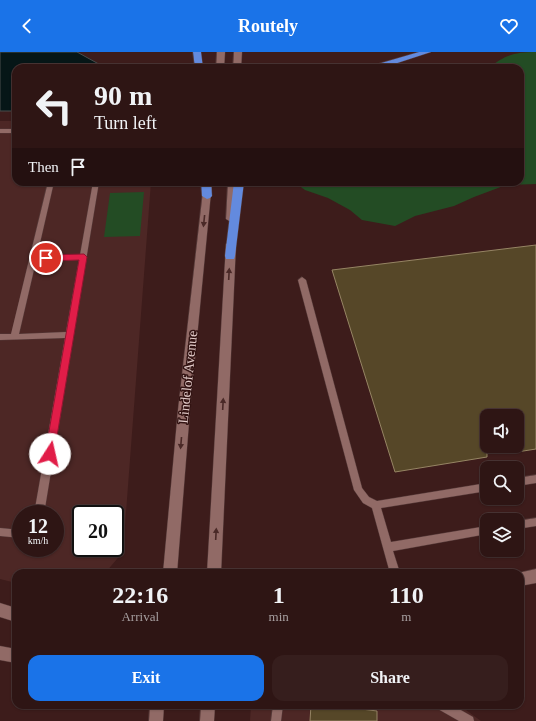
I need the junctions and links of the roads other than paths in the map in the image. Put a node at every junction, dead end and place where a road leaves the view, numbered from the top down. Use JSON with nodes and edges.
{"nodes":[{"id":1,"x":197,"y":52,"type":"edge"},
{"id":2,"x":221,"y":52,"type":"edge"},
{"id":3,"x":238,"y":52,"type":"edge"},
{"id":4,"x":427,"y":52,"type":"edge"},
{"id":5,"x":198,"y":64,"type":"edge"},
{"id":6,"x":220,"y":64,"type":"edge"},
{"id":7,"x":237,"y":64,"type":"edge"},
{"id":8,"x":387,"y":64,"type":"edge"},
{"id":9,"x":0,"y":131,"type":"edge"},
{"id":10,"x":12,"y":131,"type":"edge"},
{"id":11,"x":50,"y":186,"type":"edge"},
{"id":12,"x":95,"y":186,"type":"edge"},
{"id":13,"x":207,"y":186,"type":"edge"},
{"id":14,"x":232,"y":186,"type":"edge"},
{"id":15,"x":239,"y":186,"type":"edge"},
{"id":16,"x":230,"y":256,"type":"junction"},
{"id":17,"x":84,"y":257,"type":"junction"},
{"id":18,"x":33,"y":259,"type":"junction"},
{"id":19,"x":302,"y":280,"type":"dead end"},
{"id":20,"x":70,"y":335,"type":"junction"},
{"id":21,"x":0,"y":337,"type":"edge"},
{"id":22,"x":14,"y":337,"type":"junction"},
{"id":23,"x":536,"y":479,"type":"edge"},
{"id":24,"x":524,"y":481,"type":"edge"},
{"id":25,"x":480,"y":488,"type":"edge"},
{"id":26,"x":41,"y":505,"type":"edge"},
{"id":27,"x":376,"y":505,"type":"junction"},
{"id":28,"x":536,"y":522,"type":"edge"},
{"id":29,"x":524,"y":524,"type":"edge"},
{"id":30,"x":480,"y":531,"type":"edge"},
{"id":31,"x":0,"y":532,"type":"edge"},
{"id":32,"x":12,"y":533,"type":"edge"},
{"id":33,"x":388,"y":547,"type":"junction"},
{"id":34,"x":170,"y":569,"type":"edge"},
{"id":35,"x":214,"y":569,"type":"edge"},
{"id":36,"x":394,"y":569,"type":"edge"},
{"id":37,"x":536,"y":576,"type":"edge"},
{"id":38,"x":524,"y":578,"type":"edge"},
{"id":39,"x":0,"y":610,"type":"edge"},
{"id":40,"x":12,"y":614,"type":"edge"},
{"id":41,"x":0,"y":653,"type":"edge"},
{"id":42,"x":12,"y":655,"type":"edge"},
{"id":43,"x":157,"y":709,"type":"edge"},
{"id":44,"x":208,"y":709,"type":"edge"},
{"id":45,"x":278,"y":709,"type":"edge"},
{"id":46,"x":449,"y":709,"type":"edge"},
{"id":47,"x":156,"y":721,"type":"edge"},
{"id":48,"x":207,"y":721,"type":"edge"},
{"id":49,"x":276,"y":721,"type":"edge"},
{"id":50,"x":470,"y":721,"type":"edge"}],
"edges":[{"from":1,"to":5,"type":"highway"},
{"from":2,"to":6,"type":"main road"},
{"from":3,"to":7,"type":"main road"},
{"from":4,"to":8,"type":"highway"},
{"from":9,"to":10,"type":"lane"},
{"from":11,"to":18,"type":"lane"},
{"from":12,"to":17,"type":"lane"},
{"from":13,"to":34,"type":"main road","name":"Lindelof Avenue","one_way":true},
{"from":14,"to":16,"type":"main road"},
{"from":15,"to":16,"type":"highway"},
{"from":35,"to":16,"type":"main road","one_way":true},
{"from":17,"to":18,"type":"lane"},
{"from":17,"to":20,"type":"lane"},
{"from":18,"to":22,"type":"lane"},
{"from":19,"to":27,"type":"lane"},
{"from":20,"to":22,"type":"lane"},
{"from":20,"to":26,"type":"lane"},
{"from":21,"to":22,"type":"lane"},
{"from":23,"to":24,"type":"lane"},
{"from":25,"to":27,"type":"lane"},
{"from":27,"to":33,"type":"lane"},
{"from":28,"to":29,"type":"lane"},
{"from":30,"to":33,"type":"lane"},
{"from":31,"to":32,"type":"lane"},
{"from":33,"to":36,"type":"lane"},
{"from":37,"to":38,"type":"main road"},
{"from":39,"to":40,"type":"main road"},
{"from":41,"to":42,"type":"main road"},
{"from":43,"to":47,"type":"main road"},
{"from":44,"to":48,"type":"main road"},
{"from":45,"to":49,"type":"lane"},
{"from":46,"to":50,"type":"lane"}]}
